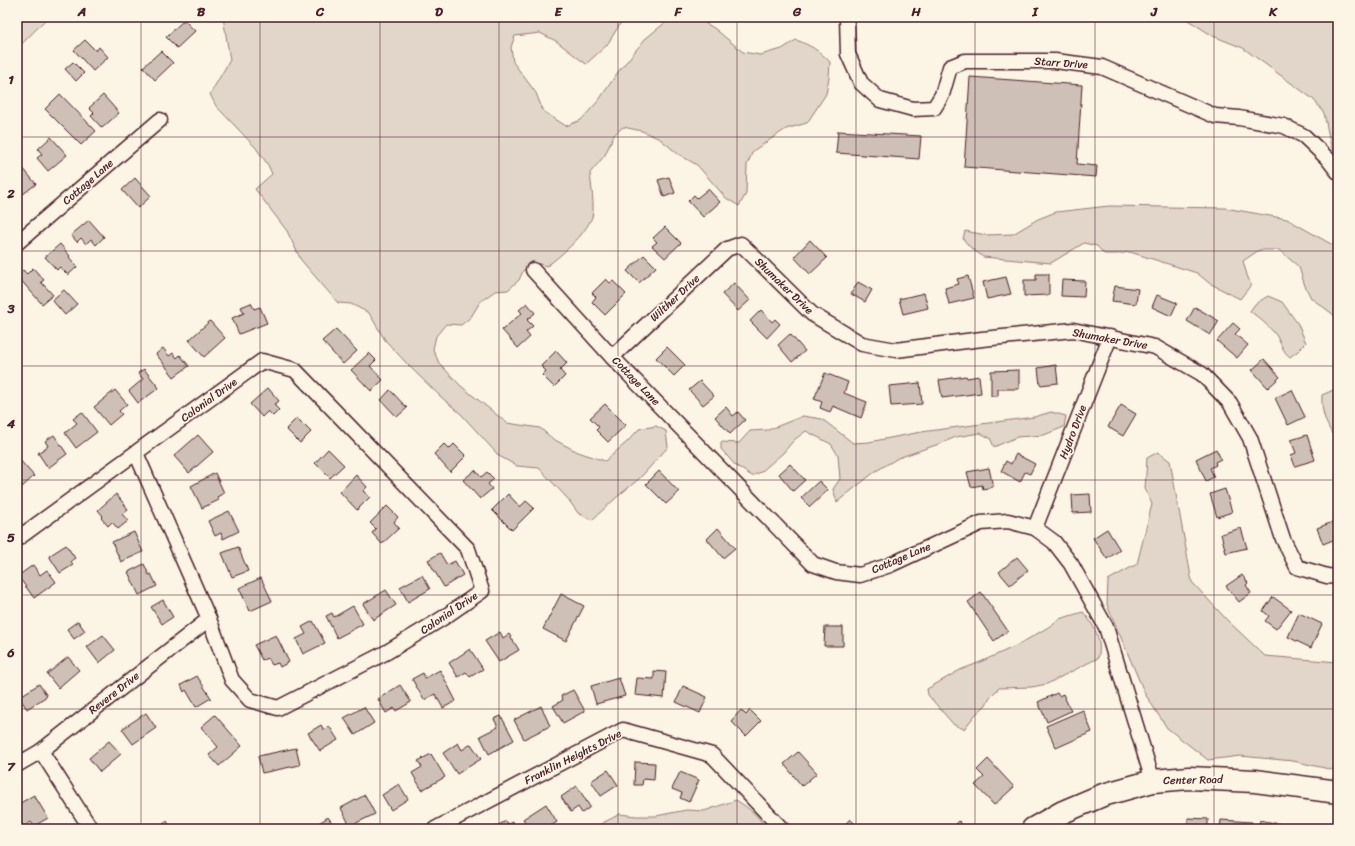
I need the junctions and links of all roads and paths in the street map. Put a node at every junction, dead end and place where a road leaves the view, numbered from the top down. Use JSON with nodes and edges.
{"nodes":[{"id":1,"x":847,"y":17,"type":"edge"},
{"id":2,"x":160,"y":120,"type":"dead end"},
{"id":3,"x":1338,"y":172,"type":"edge"},
{"id":4,"x":17,"y":243,"type":"edge"},
{"id":5,"x":741,"y":244,"type":"joint"},
{"id":6,"x":534,"y":270,"type":"dead end"},
{"id":7,"x":1110,"y":337,"type":"junction"},
{"id":8,"x":612,"y":357,"type":"junction"},
{"id":9,"x":136,"y":453,"type":"junction"},
{"id":10,"x":1035,"y":528,"type":"junction"},
{"id":11,"x":17,"y":539,"type":"edge"},
{"id":12,"x":1338,"y":577,"type":"edge"},
{"id":13,"x":209,"y":619,"type":"junction"},
{"id":14,"x":41,"y":751,"type":"junction"},
{"id":15,"x":17,"y":765,"type":"edge"},
{"id":16,"x":1153,"y":781,"type":"junction"},
{"id":17,"x":1338,"y":792,"type":"edge"},
{"id":18,"x":91,"y":829,"type":"edge"},
{"id":19,"x":435,"y":829,"type":"edge"},
{"id":20,"x":782,"y":829,"type":"edge"},
{"id":21,"x":1033,"y":829,"type":"edge"}],
"edges":[{"from":1,"to":3,"type":"street","name":"Starr Drive"},
{"from":2,"to":4,"type":"street","name":"Cottage Lane"},
{"from":5,"to":7,"type":"street","name":"Shumaker Drive"},
{"from":5,"to":8,"type":"street","name":"Wilther Drive"},
{"from":6,"to":8,"type":"street","name":"Cottage Lane"},
{"from":7,"to":10,"type":"street","name":"Hydro Drive"},
{"from":7,"to":12,"type":"street","name":"Shumaker Drive"},
{"from":8,"to":10,"type":"street","name":"Cottage Lane"},
{"from":9,"to":11,"type":"street","name":"Colonial Drive"},
{"from":9,"to":13,"type":"street","name":"Colonial Drive"},
{"from":9,"to":13,"type":"street","name":"Colonial Drive"},
{"from":10,"to":16,"type":"street","name":"Cottage Lane"},
{"from":13,"to":14,"type":"street","name":"Revere Drive"},
{"from":14,"to":15,"type":"street","name":"Revere Drive"},
{"from":14,"to":18,"type":"street"},
{"from":16,"to":17,"type":"main road","name":"Center Road"},
{"from":16,"to":21,"type":"main road","name":"Center Road"},
{"from":19,"to":20,"type":"street","name":"Franklin Heights Drive"}]}
